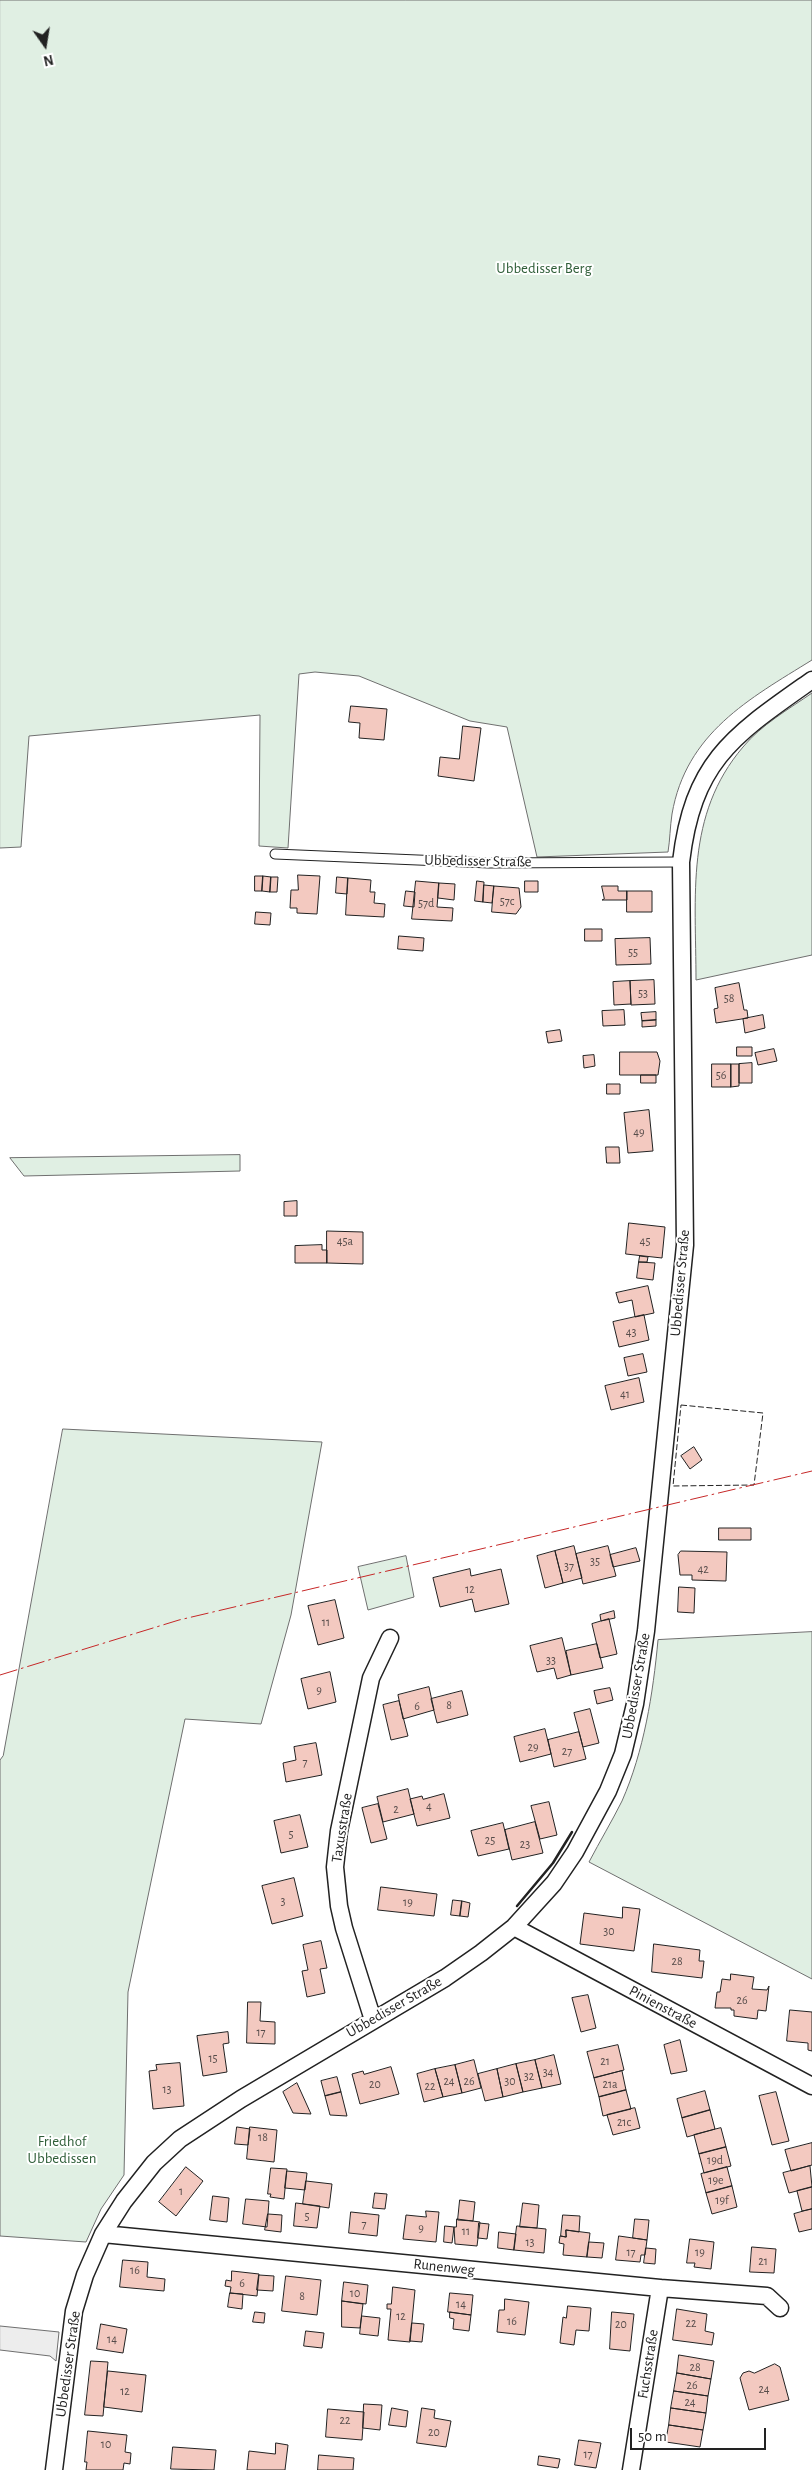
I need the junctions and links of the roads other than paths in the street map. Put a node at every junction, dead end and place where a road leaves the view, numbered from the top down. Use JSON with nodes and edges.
{"nodes":[{"id":1,"x":812,"y":680,"type":"edge"},
{"id":2,"x":275,"y":854,"type":"dead end"},
{"id":3,"x":681,"y":862,"type":"junction"},
{"id":4,"x":390,"y":1638,"type":"dead end"},
{"id":5,"x":514,"y":1927,"type":"junction"},
{"id":6,"x":372,"y":2020,"type":"junction"},
{"id":7,"x":812,"y":2086,"type":"edge"},
{"id":8,"x":103,"y":2234,"type":"junction"},
{"id":9,"x":660,"y":2288,"type":"junction"},
{"id":10,"x":780,"y":2308,"type":"dead end"},
{"id":11,"x":54,"y":2470,"type":"edge"},
{"id":12,"x":631,"y":2470,"type":"edge"}],
"edges":[{"from":1,"to":3,"type":"street","name":"Ubbedisser Straße"},
{"from":2,"to":3,"type":"lane","name":"Ubbedisser Straße"},
{"from":3,"to":5,"type":"street","name":"Ubbedisser Straße"},
{"from":4,"to":6,"type":"street","name":"Taxusstraße"},
{"from":5,"to":6,"type":"street","name":"Ubbedisser Straße"},
{"from":5,"to":7,"type":"street","name":"Pinienstraße"},
{"from":6,"to":8,"type":"street","name":"Ubbedisser Straße"},
{"from":8,"to":9,"type":"street","name":"Runenweg"},
{"from":8,"to":11,"type":"street","name":"Ubbedisser Straße"},
{"from":9,"to":10,"type":"street","name":"Runenweg"},
{"from":9,"to":12,"type":"street","name":"Fuchsstraße"}]}
